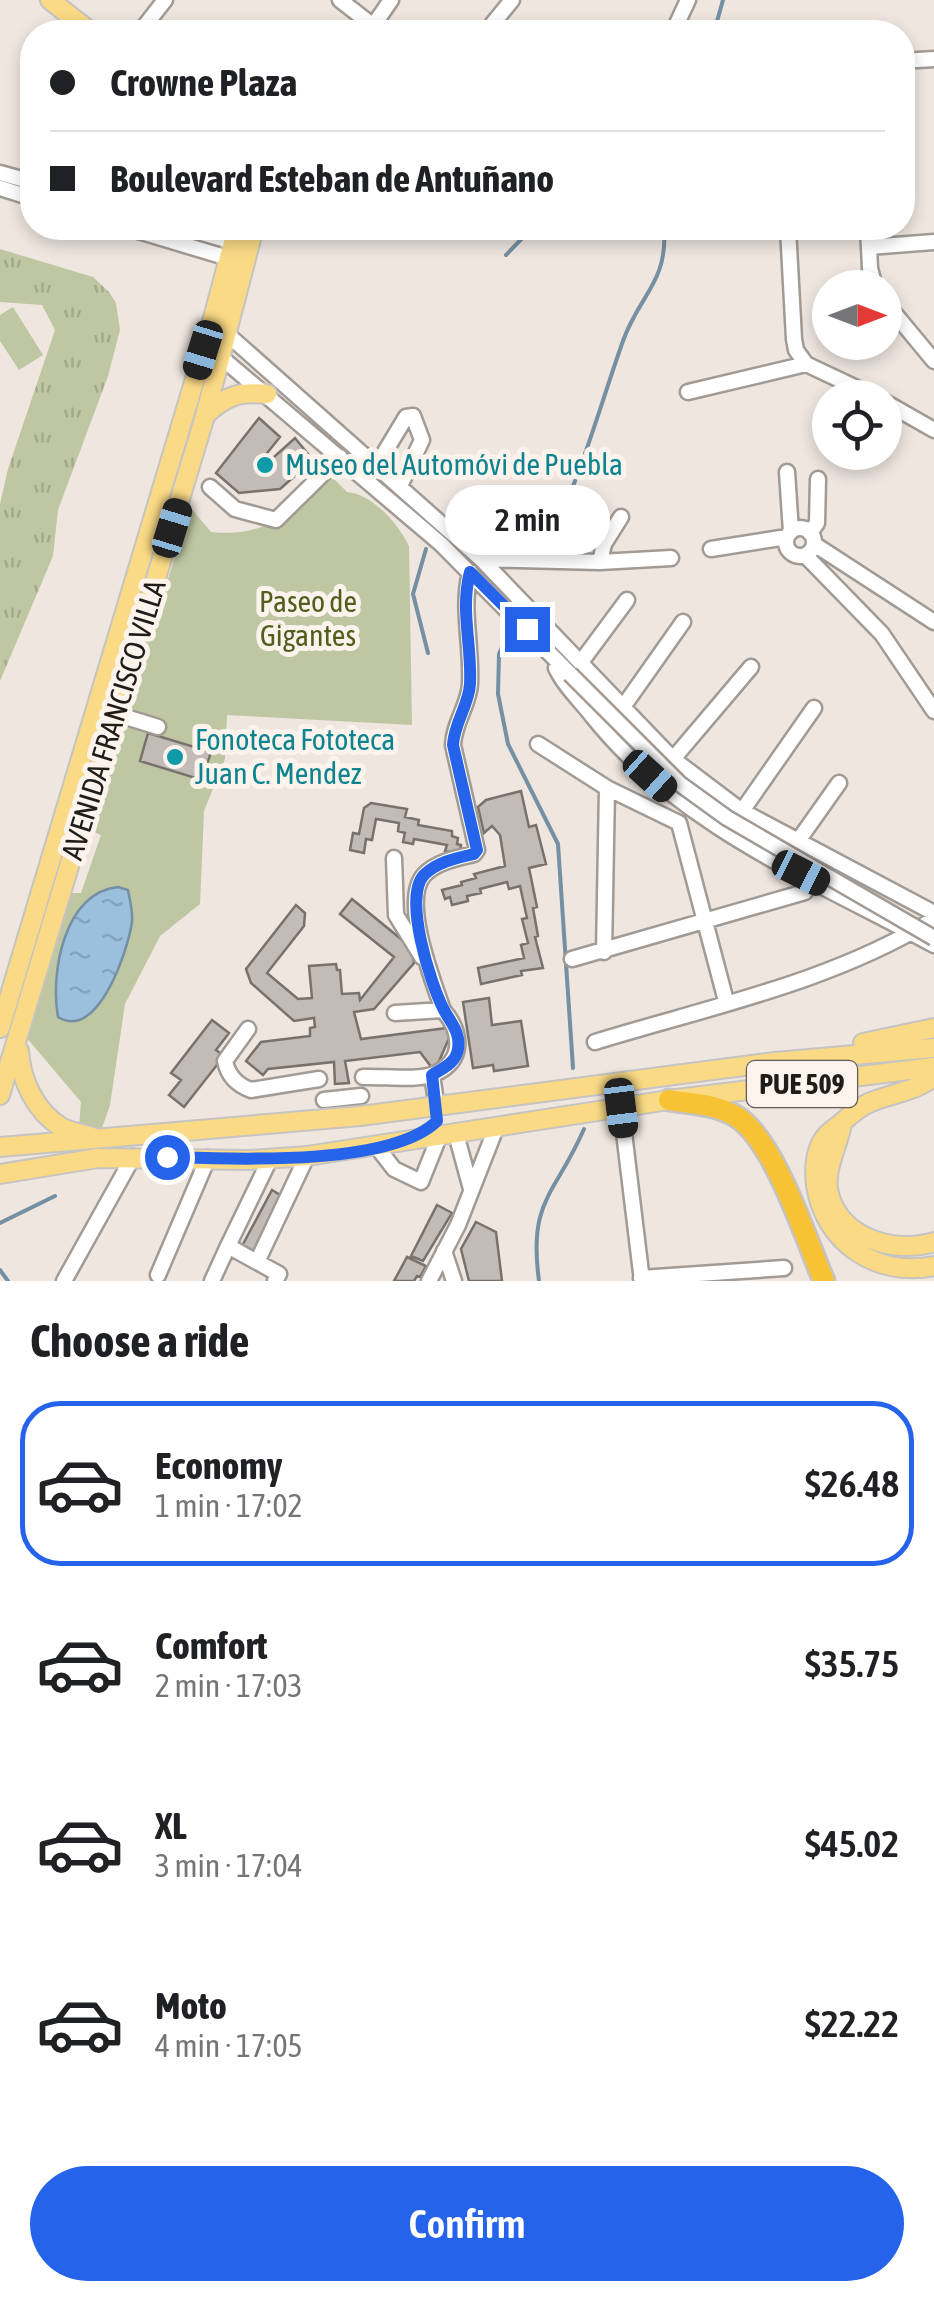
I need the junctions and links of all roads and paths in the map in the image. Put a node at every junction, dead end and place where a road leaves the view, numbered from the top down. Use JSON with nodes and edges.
{"nodes":[{"id":1,"x":34,"y":0,"type":"edge"},
{"id":2,"x":50,"y":0,"type":"edge"},
{"id":3,"x":165,"y":0,"type":"edge"},
{"id":4,"x":340,"y":0,"type":"edge"},
{"id":5,"x":512,"y":0,"type":"edge"},
{"id":6,"x":60,"y":20,"type":"edge"},
{"id":7,"x":76,"y":20,"type":"edge"},
{"id":8,"x":149,"y":20,"type":"edge"},
{"id":9,"x":365,"y":20,"type":"edge"},
{"id":10,"x":496,"y":20,"type":"edge"},
{"id":11,"x":250,"y":240,"type":"edge"},
{"id":12,"x":789,"y":240,"type":"edge"},
{"id":13,"x":869,"y":240,"type":"edge"},
{"id":14,"x":934,"y":242,"type":"edge"},
{"id":15,"x":232,"y":243,"type":"edge"},
{"id":16,"x":869,"y":247,"type":"junction"},
{"id":17,"x":873,"y":270,"type":"edge"},
{"id":18,"x":902,"y":322,"type":"edge"},
{"id":19,"x":218,"y":331,"type":"junction"},
{"id":20,"x":212,"y":352,"type":"junction"},
{"id":21,"x":934,"y":361,"type":"edge"},
{"id":22,"x":806,"y":364,"type":"junction"},
{"id":23,"x":840,"y":380,"type":"edge"},
{"id":24,"x":688,"y":392,"type":"dead end"},
{"id":25,"x":266,"y":394,"type":"junction"},
{"id":26,"x":902,"y":412,"type":"edge"},
{"id":27,"x":205,"y":416,"type":"junction"},
{"id":28,"x":934,"y":430,"type":"edge"},
{"id":29,"x":340,"y":457,"type":"junction"},
{"id":30,"x":376,"y":465,"type":"junction"},
{"id":31,"x":787,"y":472,"type":"dead end"},
{"id":32,"x":818,"y":479,"type":"dead end"},
{"id":33,"x":400,"y":486,"type":"junction"},
{"id":34,"x":210,"y":487,"type":"dead end"},
{"id":35,"x":621,"y":517,"type":"dead end"},
{"id":36,"x":789,"y":535,"type":"junction"},
{"id":37,"x":810,"y":544,"type":"junction"},
{"id":38,"x":711,"y":549,"type":"dead end"},
{"id":39,"x":671,"y":558,"type":"dead end"},
{"id":40,"x":481,"y":559,"type":"junction"},
{"id":41,"x":600,"y":562,"type":"junction"},
{"id":42,"x":470,"y":572,"type":"junction"},
{"id":43,"x":627,"y":600,"type":"dead end"},
{"id":44,"x":683,"y":622,"type":"dead end"},
{"id":45,"x":934,"y":622,"type":"edge"},
{"id":46,"x":550,"y":654,"type":"junction"},
{"id":47,"x":581,"y":662,"type":"junction"},
{"id":48,"x":751,"y":668,"type":"dead end"},
{"id":49,"x":623,"y":707,"type":"junction"},
{"id":50,"x":814,"y":708,"type":"dead end"},
{"id":51,"x":934,"y":711,"type":"edge"},
{"id":52,"x":116,"y":714,"type":"junction"},
{"id":53,"x":158,"y":727,"type":"dead end"},
{"id":54,"x":538,"y":744,"type":"dead end"},
{"id":55,"x":673,"y":759,"type":"junction"},
{"id":56,"x":838,"y":783,"type":"dead end"},
{"id":57,"x":606,"y":795,"type":"junction"},
{"id":58,"x":742,"y":811,"type":"junction"},
{"id":59,"x":798,"y":842,"type":"junction"},
{"id":60,"x":394,"y":858,"type":"dead end"},
{"id":61,"x":805,"y":892,"type":"dead end"},
{"id":62,"x":934,"y":916,"type":"edge"},
{"id":63,"x":706,"y":922,"type":"junction"},
{"id":64,"x":912,"y":933,"type":"junction"},
{"id":65,"x":934,"y":941,"type":"edge"},
{"id":66,"x":604,"y":952,"type":"junction"},
{"id":67,"x":572,"y":959,"type":"dead end"},
{"id":68,"x":428,"y":966,"type":"junction"},
{"id":69,"x":726,"y":1002,"type":"junction"},
{"id":70,"x":444,"y":1010,"type":"junction"},
{"id":71,"x":395,"y":1014,"type":"dead end"},
{"id":72,"x":931,"y":1027,"type":"edge"},
{"id":73,"x":0,"y":1028,"type":"edge"},
{"id":74,"x":248,"y":1029,"type":"dead end"},
{"id":75,"x":18,"y":1035,"type":"junction"},
{"id":76,"x":595,"y":1042,"type":"dead end"},
{"id":77,"x":934,"y":1048,"type":"edge"},
{"id":78,"x":775,"y":1062,"type":"junction"},
{"id":79,"x":934,"y":1067,"type":"edge"},
{"id":80,"x":432,"y":1075,"type":"junction"},
{"id":81,"x":934,"y":1076,"type":"edge"},
{"id":82,"x":363,"y":1077,"type":"dead end"},
{"id":83,"x":319,"y":1079,"type":"dead end"},
{"id":84,"x":0,"y":1095,"type":"edge"},
{"id":85,"x":361,"y":1096,"type":"dead end"},
{"id":86,"x":324,"y":1100,"type":"dead end"},
{"id":87,"x":669,"y":1100,"type":"junction"},
{"id":88,"x":437,"y":1108,"type":"junction"},
{"id":89,"x":621,"y":1108,"type":"junction"},
{"id":90,"x":360,"y":1116,"type":"junction"},
{"id":91,"x":310,"y":1121,"type":"junction"},
{"id":92,"x":842,"y":1123,"type":"junction"},
{"id":93,"x":496,"y":1128,"type":"junction"},
{"id":94,"x":447,"y":1136,"type":"junction"},
{"id":95,"x":108,"y":1140,"type":"junction"},
{"id":96,"x":398,"y":1144,"type":"junction"},
{"id":97,"x":0,"y":1147,"type":"edge"},
{"id":98,"x":370,"y":1148,"type":"junction"},
{"id":99,"x":307,"y":1156,"type":"junction"},
{"id":100,"x":133,"y":1157,"type":"junction"},
{"id":101,"x":208,"y":1158,"type":"junction"},
{"id":102,"x":270,"y":1159,"type":"junction"},
{"id":103,"x":0,"y":1174,"type":"edge"},
{"id":104,"x":471,"y":1190,"type":"junction"},
{"id":105,"x":934,"y":1242,"type":"edge"},
{"id":106,"x":228,"y":1246,"type":"junction"},
{"id":107,"x":444,"y":1252,"type":"junction"},
{"id":108,"x":257,"y":1262,"type":"junction"},
{"id":109,"x":934,"y":1266,"type":"edge"},
{"id":110,"x":784,"y":1268,"type":"dead end"},
{"id":111,"x":158,"y":1275,"type":"dead end"},
{"id":112,"x":642,"y":1280,"type":"edge"},
{"id":113,"x":64,"y":1281,"type":"edge"},
{"id":114,"x":212,"y":1281,"type":"edge"},
{"id":115,"x":275,"y":1281,"type":"edge"},
{"id":116,"x":430,"y":1281,"type":"edge"},
{"id":117,"x":454,"y":1281,"type":"edge"},
{"id":118,"x":824,"y":1281,"type":"edge"}],
"edges":[{"from":1,"to":6,"type":"main road"},
{"from":2,"to":7,"type":"main road"},
{"from":3,"to":8,"type":"street"},
{"from":4,"to":9,"type":"street"},
{"from":5,"to":10,"type":"street"},
{"from":11,"to":19,"type":"main road","name":"AVENIDA FRANCISCO VILLA"},
{"from":12,"to":22,"type":"street"},
{"from":13,"to":16,"type":"street"},
{"from":14,"to":16,"type":"street"},
{"from":15,"to":19,"type":"main road","name":"AVENIDA FRANCISCO VILLA"},
{"from":16,"to":17,"type":"street"},
{"from":18,"to":21,"type":"street"},
{"from":19,"to":20,"type":"main road","name":"AVENIDA FRANCISCO VILLA"},
{"from":19,"to":30,"type":"street"},
{"from":20,"to":25,"type":"street"},
{"from":20,"to":27,"type":"main road","name":"AVENIDA FRANCISCO VILLA"},
{"from":20,"to":73,"type":"main road","name":"AVENIDA FRANCISCO VILLA"},
{"from":22,"to":23,"type":"street"},
{"from":22,"to":24,"type":"street"},
{"from":25,"to":27,"type":"main road"},
{"from":25,"to":29,"type":"street"},
{"from":26,"to":28,"type":"street"},
{"from":27,"to":52,"type":"main road","name":"AVENIDA FRANCISCO VILLA"},
{"from":29,"to":34,"type":"street"},
{"from":29,"to":42,"type":"street"},
{"from":30,"to":33,"type":"street"},
{"from":30,"to":33,"type":"street"},
{"from":31,"to":36,"type":"street"},
{"from":32,"to":37,"type":"street"},
{"from":33,"to":40,"type":"street"},
{"from":35,"to":41,"type":"street"},
{"from":36,"to":37,"type":"street"},
{"from":36,"to":37,"type":"street"},
{"from":36,"to":38,"type":"street"},
{"from":37,"to":45,"type":"street"},
{"from":37,"to":51,"type":"street"},
{"from":39,"to":41,"type":"street"},
{"from":40,"to":41,"type":"street"},
{"from":40,"to":47,"type":"street"},
{"from":42,"to":46,"type":"street"},
{"from":42,"to":68,"type":"street"},
{"from":43,"to":47,"type":"street"},
{"from":44,"to":49,"type":"street"},
{"from":46,"to":64,"type":"street"},
{"from":46,"to":65,"type":"street","bridge":true},
{"from":47,"to":49,"type":"street"},
{"from":48,"to":55,"type":"street"},
{"from":49,"to":55,"type":"street"},
{"from":50,"to":58,"type":"street"},
{"from":52,"to":53,"type":"street"},
{"from":52,"to":75,"type":"main road","name":"AVENIDA FRANCISCO VILLA"},
{"from":54,"to":57,"type":"street"},
{"from":55,"to":58,"type":"street"},
{"from":56,"to":59,"type":"street"},
{"from":57,"to":63,"type":"street"},
{"from":57,"to":66,"type":"street"},
{"from":58,"to":59,"type":"street"},
{"from":59,"to":62,"type":"street"},
{"from":60,"to":68,"type":"street"},
{"from":61,"to":63,"type":"street"},
{"from":62,"to":64,"type":"street"},
{"from":63,"to":66,"type":"street"},
{"from":63,"to":69,"type":"street"},
{"from":64,"to":65,"type":"street"},
{"from":64,"to":69,"type":"street"},
{"from":66,"to":67,"type":"street"},
{"from":68,"to":70,"type":"street"},
{"from":69,"to":76,"type":"street"},
{"from":70,"to":71,"type":"street"},
{"from":70,"to":80,"type":"street"},
{"from":72,"to":78,"type":"main road"},
{"from":74,"to":83,"type":"street"},
{"from":75,"to":84,"type":"main road","name":"AVENIDA FRANCISCO VILLA"},
{"from":75,"to":95,"type":"main road"},
{"from":77,"to":78,"type":"main road","number":"PUE 509"},
{"from":78,"to":88,"type":"main road","number":"PUE 509"},
{"from":79,"to":87,"type":"main road","number":"PUE 509"},
{"from":80,"to":82,"type":"street"},
{"from":80,"to":88,"type":"street"},
{"from":81,"to":92,"type":"main road"},
{"from":85,"to":86,"type":"street"},
{"from":87,"to":89,"type":"main road","number":"PUE 509"},
{"from":87,"to":118,"type":"highway"},
{"from":88,"to":90,"type":"main road","number":"PUE 509"},
{"from":88,"to":96,"type":"main road"},
{"from":89,"to":93,"type":"main road","number":"PUE 509"},
{"from":89,"to":112,"type":"street"},
{"from":90,"to":91,"type":"main road","number":"PUE 509"},
{"from":90,"to":98,"type":"main road"},
{"from":91,"to":95,"type":"main road","number":"PUE 509"},
{"from":91,"to":99,"type":"main road"},
{"from":92,"to":105,"type":"main road"},
{"from":92,"to":109,"type":"main road"},
{"from":93,"to":94,"type":"main road","number":"PUE 509"},
{"from":93,"to":104,"type":"street"},
{"from":94,"to":96,"type":"main road","number":"PUE 509"},
{"from":94,"to":98,"type":"street"},
{"from":94,"to":104,"type":"street"},
{"from":95,"to":97,"type":"main road","number":"PUE 509"},
{"from":96,"to":98,"type":"main road","number":"PUE 509"},
{"from":98,"to":99,"type":"main road","number":"PUE 509"},
{"from":99,"to":102,"type":"main road","number":"PUE 509"},
{"from":99,"to":108,"type":"street"},
{"from":100,"to":101,"type":"main road","number":"PUE 509"},
{"from":100,"to":103,"type":"main road","number":"PUE 509"},
{"from":100,"to":113,"type":"street"},
{"from":101,"to":102,"type":"main road","number":"PUE 509"},
{"from":101,"to":111,"type":"street"},
{"from":102,"to":106,"type":"street"},
{"from":104,"to":107,"type":"street"},
{"from":106,"to":108,"type":"street"},
{"from":106,"to":114,"type":"street"},
{"from":107,"to":116,"type":"street"},
{"from":107,"to":117,"type":"street"},
{"from":108,"to":115,"type":"street"},
{"from":110,"to":112,"type":"street"}]}
